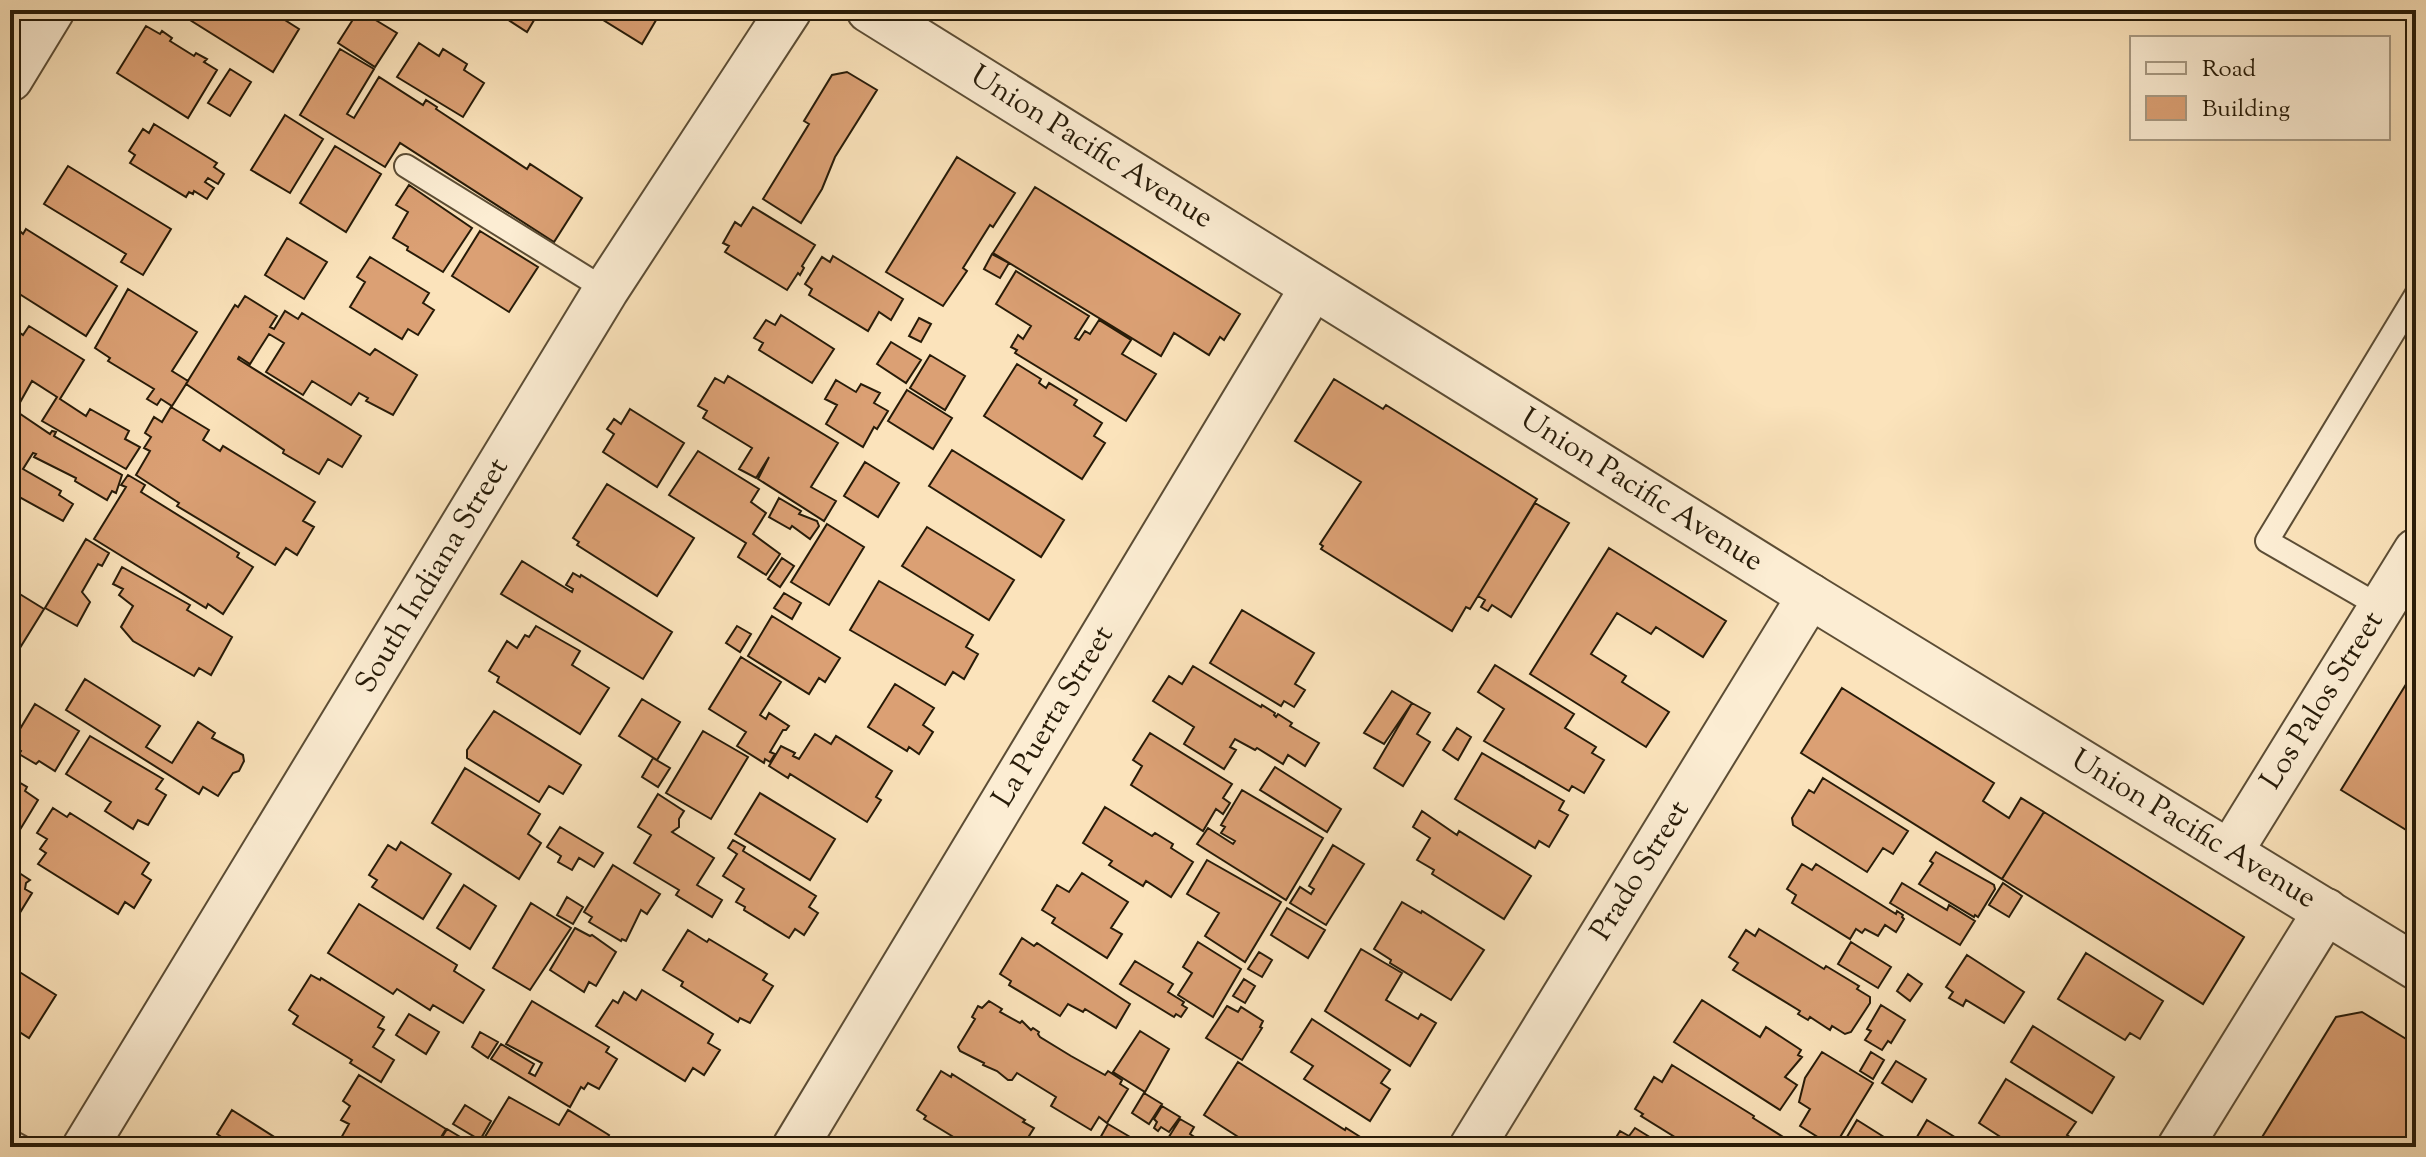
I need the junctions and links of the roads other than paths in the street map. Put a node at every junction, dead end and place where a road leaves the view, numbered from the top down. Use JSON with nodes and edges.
{"nodes":[{"id":1,"x":52,"y":10,"type":"edge"},
{"id":2,"x":789,"y":10,"type":"edge"},
{"id":3,"x":869,"y":10,"type":"edge"},
{"id":4,"x":10,"y":79,"type":"edge"},
{"id":5,"x":406,"y":166,"type":"dead end"},
{"id":6,"x":1313,"y":287,"type":"junction"},
{"id":7,"x":606,"y":290,"type":"junction"},
{"id":8,"x":2416,"y":295,"type":"edge"},
{"id":9,"x":2416,"y":551,"type":"edge"},
{"id":10,"x":1810,"y":596,"type":"junction"},
{"id":11,"x":2381,"y":607,"type":"junction"},
{"id":12,"x":2230,"y":852,"type":"junction"},
{"id":13,"x":2326,"y":911,"type":"junction"},
{"id":14,"x":2416,"y":967,"type":"edge"},
{"id":15,"x":10,"y":1141,"type":"edge"},
{"id":16,"x":21,"y":1147,"type":"edge"},
{"id":17,"x":85,"y":1147,"type":"edge"},
{"id":18,"x":795,"y":1147,"type":"edge"},
{"id":19,"x":1472,"y":1147,"type":"edge"},
{"id":20,"x":2180,"y":1147,"type":"edge"}],
"edges":[{"from":1,"to":4,"type":"street"},
{"from":2,"to":7,"type":"street","name":"South Indiana Street"},
{"from":3,"to":6,"type":"street","name":"Union Pacific Avenue"},
{"from":5,"to":7,"type":"lane"},
{"from":6,"to":10,"type":"street","name":"Union Pacific Avenue"},
{"from":6,"to":18,"type":"street","name":"La Puerta Street"},
{"from":7,"to":17,"type":"street","name":"South Indiana Street"},
{"from":8,"to":11,"type":"lane"},
{"from":9,"to":11,"type":"street","name":"Los Palos Street"},
{"from":10,"to":12,"type":"street","name":"Union Pacific Avenue"},
{"from":10,"to":19,"type":"street","name":"Prado Street"},
{"from":11,"to":12,"type":"street","name":"Los Palos Street"},
{"from":12,"to":13,"type":"street","name":"Union Pacific Avenue"},
{"from":13,"to":14,"type":"street","name":"Union Pacific Avenue"},
{"from":13,"to":20,"type":"street"},
{"from":15,"to":16,"type":"lane"}]}
